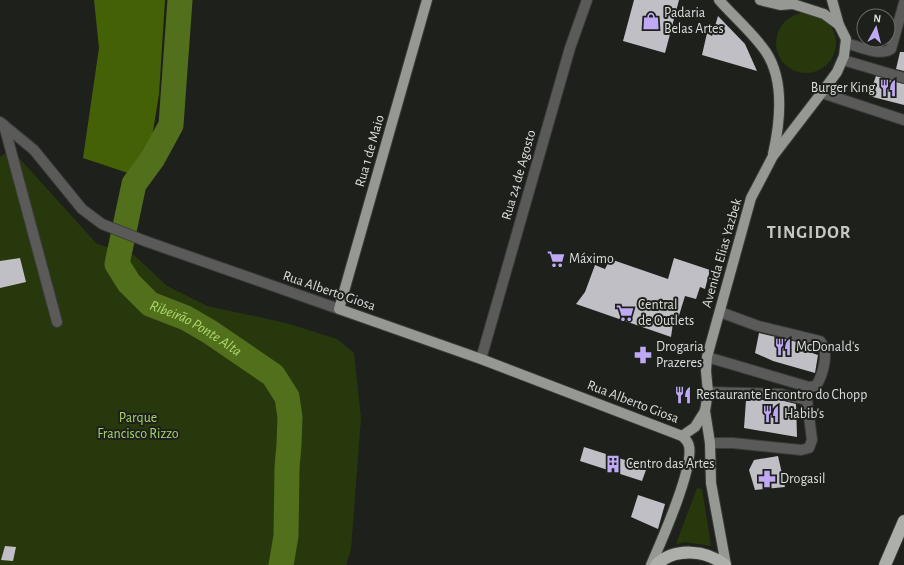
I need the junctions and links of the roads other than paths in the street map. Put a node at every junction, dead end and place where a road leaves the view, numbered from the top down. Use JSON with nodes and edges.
{"nodes":[{"id":1,"x":427,"y":0,"type":"edge"},
{"id":2,"x":587,"y":0,"type":"edge"},
{"id":3,"x":719,"y":0,"type":"edge"},
{"id":4,"x":760,"y":0,"type":"edge"},
{"id":5,"x":832,"y":0,"type":"edge"},
{"id":6,"x":796,"y":2,"type":"edge"},
{"id":7,"x":904,"y":3,"type":"edge"},
{"id":8,"x":839,"y":25,"type":"junction"},
{"id":9,"x":846,"y":43,"type":"junction"},
{"id":10,"x":842,"y":60,"type":"junction"},
{"id":11,"x":904,"y":78,"type":"edge"},
{"id":12,"x":822,"y":93,"type":"junction"},
{"id":13,"x":904,"y":120,"type":"edge"},
{"id":14,"x":2,"y":124,"type":"edge"},
{"id":15,"x":773,"y":156,"type":"junction"},
{"id":16,"x":340,"y":309,"type":"junction"},
{"id":17,"x":720,"y":312,"type":"junction"},
{"id":18,"x":57,"y":322,"type":"dead end"},
{"id":19,"x":707,"y":357,"type":"junction"},
{"id":20,"x":481,"y":359,"type":"junction"},
{"id":21,"x":708,"y":392,"type":"junction"},
{"id":22,"x":705,"y":411,"type":"junction"},
{"id":23,"x":682,"y":436,"type":"junction"},
{"id":24,"x":710,"y":442,"type":"junction"},
{"id":25,"x":904,"y":521,"type":"edge"},
{"id":26,"x":651,"y":565,"type":"edge"},
{"id":27,"x":656,"y":565,"type":"edge"},
{"id":28,"x":725,"y":565,"type":"edge"},
{"id":29,"x":884,"y":565,"type":"edge"}],
"edges":[{"from":1,"to":16,"type":"main road","name":"Rua 1 de Maio"},
{"from":2,"to":20,"type":"street","name":"Rua 24 de Agosto"},
{"from":3,"to":15,"type":"main road"},
{"from":4,"to":6,"type":"main road"},
{"from":5,"to":8,"type":"main road"},
{"from":6,"to":8,"type":"main road"},
{"from":7,"to":9,"type":"street"},
{"from":8,"to":9,"type":"main road"},
{"from":9,"to":10,"type":"main road","name":"Avenida Elias Yazbek"},
{"from":10,"to":11,"type":"street"},
{"from":10,"to":12,"type":"main road","name":"Avenida Elias Yazbek"},
{"from":12,"to":13,"type":"street"},
{"from":12,"to":15,"type":"main road","name":"Avenida Elias Yazbek"},
{"from":14,"to":16,"type":"street","name":"Rua Alberto Giosa"},
{"from":14,"to":18,"type":"street"},
{"from":15,"to":17,"type":"main road","name":"Avenida Elias Yazbek"},
{"from":16,"to":20,"type":"main road","name":"Rua Alberto Giosa"},
{"from":17,"to":19,"type":"main road","name":"Avenida Elias Yazbek"},
{"from":17,"to":19,"type":"street"},
{"from":19,"to":21,"type":"main road","name":"Avenida Elias Yazbek"},
{"from":20,"to":23,"type":"main road","name":"Rua Alberto Giosa"},
{"from":21,"to":22,"type":"main road","name":"Avenida Elias Yazbek"},
{"from":21,"to":24,"type":"street"},
{"from":22,"to":23,"type":"main road"},
{"from":22,"to":24,"type":"main road","name":"Avenida Elias Yazbek"},
{"from":23,"to":26,"type":"main road"},
{"from":24,"to":28,"type":"main road","name":"Avenida Elias Yazbek"},
{"from":25,"to":29,"type":"highway"},
{"from":27,"to":28,"type":"highway"}]}
